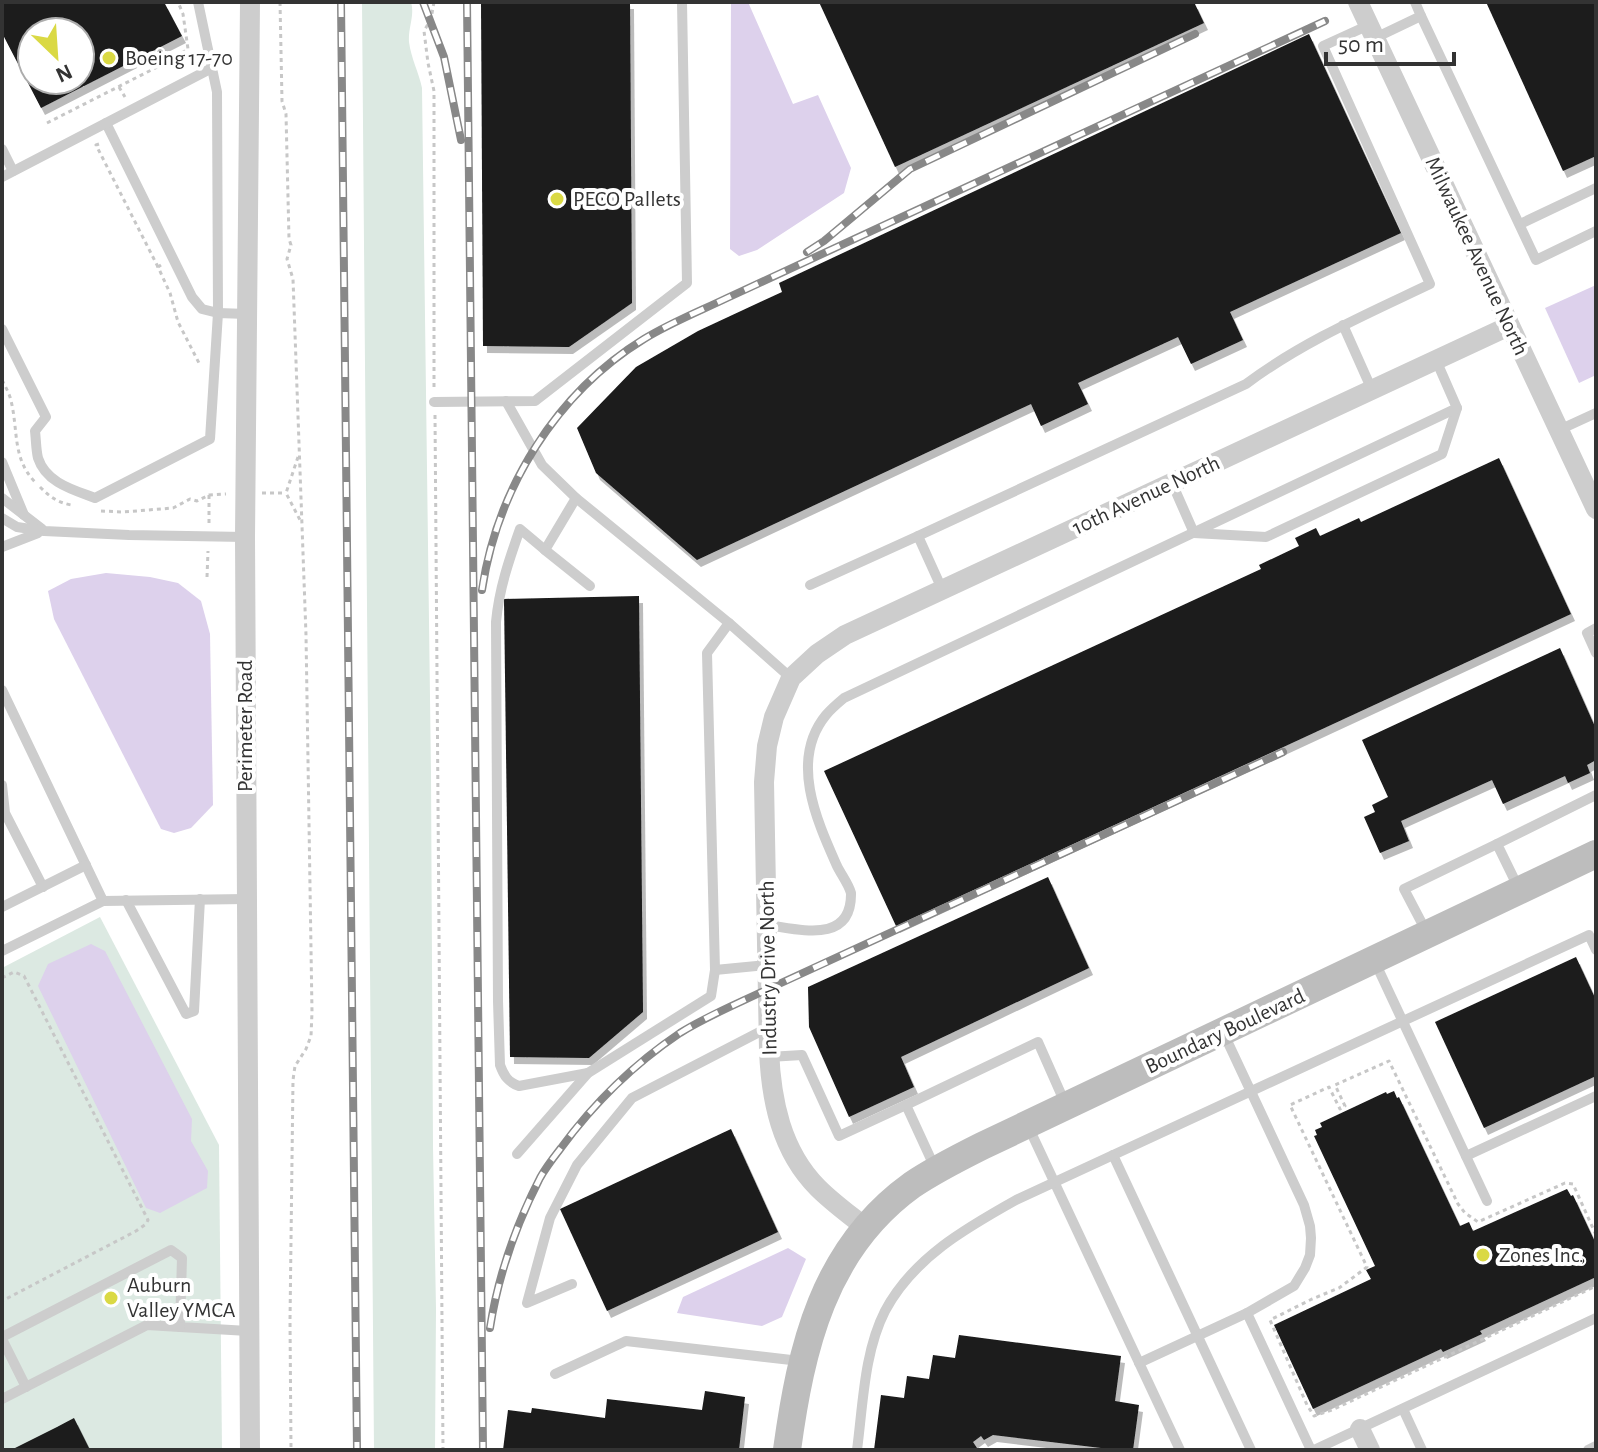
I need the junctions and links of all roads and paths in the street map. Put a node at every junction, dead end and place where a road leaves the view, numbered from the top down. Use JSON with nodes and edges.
{"nodes":[{"id":1,"x":178,"y":2,"type":"edge"},
{"id":2,"x":198,"y":2,"type":"edge"},
{"id":3,"x":250,"y":2,"type":"edge"},
{"id":4,"x":280,"y":2,"type":"edge"},
{"id":5,"x":434,"y":2,"type":"edge"},
{"id":6,"x":682,"y":2,"type":"edge"},
{"id":7,"x":1358,"y":2,"type":"edge"},
{"id":8,"x":1415,"y":2,"type":"edge"},
{"id":9,"x":1421,"y":16,"type":"junction"},
{"id":10,"x":1372,"y":31,"type":"junction"},
{"id":11,"x":212,"y":68,"type":"junction"},
{"id":12,"x":47,"y":123,"type":"dead end"},
{"id":13,"x":106,"y":123,"type":"junction"},
{"id":14,"x":113,"y":137,"type":"junction"},
{"id":15,"x":2,"y":149,"type":"edge"},
{"id":16,"x":13,"y":171,"type":"junction"},
{"id":17,"x":2,"y":177,"type":"edge"},
{"id":18,"x":1596,"y":188,"type":"edge"},
{"id":19,"x":1520,"y":224,"type":"junction"},
{"id":20,"x":1596,"y":231,"type":"edge"},
{"id":21,"x":158,"y":267,"type":"dead end"},
{"id":22,"x":218,"y":313,"type":"junction"},
{"id":23,"x":247,"y":314,"type":"junction"},
{"id":24,"x":1343,"y":325,"type":"junction"},
{"id":25,"x":1509,"y":326,"type":"junction"},
{"id":26,"x":2,"y":329,"type":"edge"},
{"id":27,"x":1436,"y":360,"type":"junction"},
{"id":28,"x":2,"y":380,"type":"edge"},
{"id":29,"x":1372,"y":390,"type":"junction"},
{"id":30,"x":506,"y":401,"type":"junction"},
{"id":31,"x":434,"y":402,"type":"junction"},
{"id":32,"x":1457,"y":408,"type":"junction"},
{"id":33,"x":1596,"y":413,"type":"edge"},
{"id":34,"x":1559,"y":430,"type":"junction"},
{"id":35,"x":299,"y":453,"type":"junction"},
{"id":36,"x":2,"y":462,"type":"edge"},
{"id":37,"x":1172,"y":483,"type":"junction"},
{"id":38,"x":245,"y":493,"type":"junction"},
{"id":39,"x":2,"y":498,"type":"edge"},
{"id":40,"x":576,"y":498,"type":"junction"},
{"id":41,"x":73,"y":505,"type":"dead end"},
{"id":42,"x":1596,"y":509,"type":"edge"},
{"id":43,"x":99,"y":511,"type":"dead end"},
{"id":44,"x":24,"y":515,"type":"junction"},
{"id":45,"x":2,"y":518,"type":"edge"},
{"id":46,"x":301,"y":520,"type":"junction"},
{"id":47,"x":44,"y":531,"type":"junction"},
{"id":48,"x":1194,"y":533,"type":"junction"},
{"id":49,"x":918,"y":536,"type":"junction"},
{"id":50,"x":245,"y":537,"type":"junction"},
{"id":51,"x":2,"y":547,"type":"edge"},
{"id":52,"x":545,"y":550,"type":"junction"},
{"id":53,"x":810,"y":585,"type":"dead end"},
{"id":54,"x":590,"y":586,"type":"dead end"},
{"id":55,"x":942,"y":589,"type":"junction"},
{"id":56,"x":729,"y":623,"type":"junction"},
{"id":57,"x":1596,"y":628,"type":"edge"},
{"id":58,"x":1596,"y":653,"type":"edge"},
{"id":59,"x":791,"y":678,"type":"junction"},
{"id":60,"x":2,"y":690,"type":"edge"},
{"id":61,"x":2,"y":785,"type":"edge"},
{"id":62,"x":1596,"y":795,"type":"edge"},
{"id":63,"x":1497,"y":844,"type":"junction"},
{"id":64,"x":1596,"y":854,"type":"edge"},
{"id":65,"x":86,"y":865,"type":"junction"},
{"id":66,"x":43,"y":887,"type":"junction"},
{"id":67,"x":1519,"y":889,"type":"junction"},
{"id":68,"x":200,"y":899,"type":"junction"},
{"id":69,"x":246,"y":899,"type":"junction"},
{"id":70,"x":126,"y":900,"type":"junction"},
{"id":71,"x":103,"y":901,"type":"junction"},
{"id":72,"x":2,"y":907,"type":"edge"},
{"id":73,"x":767,"y":925,"type":"junction"},
{"id":74,"x":1428,"y":934,"type":"junction"},
{"id":75,"x":1596,"y":950,"type":"edge"},
{"id":76,"x":2,"y":951,"type":"edge"},
{"id":77,"x":1374,"y":960,"type":"junction"},
{"id":78,"x":767,"y":965,"type":"junction"},
{"id":79,"x":715,"y":970,"type":"junction"},
{"id":80,"x":2,"y":978,"type":"edge"},
{"id":81,"x":1403,"y":1021,"type":"junction"},
{"id":82,"x":769,"y":1027,"type":"junction"},
{"id":83,"x":1223,"y":1032,"type":"junction"},
{"id":84,"x":769,"y":1057,"type":"junction"},
{"id":85,"x":588,"y":1073,"type":"junction"},
{"id":86,"x":1251,"y":1091,"type":"junction"},
{"id":87,"x":1596,"y":1096,"type":"edge"},
{"id":88,"x":906,"y":1105,"type":"junction"},
{"id":89,"x":1066,"y":1106,"type":"junction"},
{"id":90,"x":1028,"y":1124,"type":"junction"},
{"id":91,"x":517,"y":1154,"type":"dead end"},
{"id":92,"x":1113,"y":1155,"type":"junction"},
{"id":93,"x":1466,"y":1156,"type":"junction"},
{"id":94,"x":935,"y":1170,"type":"junction"},
{"id":95,"x":1055,"y":1182,"type":"junction"},
{"id":96,"x":1487,"y":1201,"type":"dead end"},
{"id":97,"x":866,"y":1228,"type":"junction"},
{"id":98,"x":1596,"y":1235,"type":"edge"},
{"id":99,"x":572,"y":1284,"type":"dead end"},
{"id":100,"x":1596,"y":1286,"type":"edge"},
{"id":101,"x":2,"y":1301,"type":"edge"},
{"id":102,"x":1247,"y":1313,"type":"junction"},
{"id":103,"x":1596,"y":1318,"type":"edge"},
{"id":104,"x":180,"y":1327,"type":"junction"},
{"id":105,"x":248,"y":1331,"type":"junction"},
{"id":106,"x":1198,"y":1336,"type":"junction"},
{"id":107,"x":2,"y":1338,"type":"edge"},
{"id":108,"x":802,"y":1361,"type":"junction"},
{"id":109,"x":1139,"y":1363,"type":"junction"},
{"id":110,"x":555,"y":1374,"type":"dead end"},
{"id":111,"x":26,"y":1387,"type":"junction"},
{"id":112,"x":2,"y":1399,"type":"edge"},
{"id":113,"x":1403,"y":1409,"type":"junction"},
{"id":114,"x":1360,"y":1429,"type":"junction"},
{"id":115,"x":1596,"y":1446,"type":"edge"},
{"id":116,"x":250,"y":1450,"type":"edge"},
{"id":117,"x":291,"y":1450,"type":"edge"},
{"id":118,"x":443,"y":1450,"type":"edge"},
{"id":119,"x":787,"y":1450,"type":"edge"},
{"id":120,"x":857,"y":1450,"type":"edge"},
{"id":121,"x":1180,"y":1450,"type":"edge"},
{"id":122,"x":1251,"y":1450,"type":"edge"},
{"id":123,"x":1312,"y":1450,"type":"edge"},
{"id":124,"x":1370,"y":1450,"type":"edge"},
{"id":125,"x":1422,"y":1450,"type":"edge"},
{"id":126,"x":1588,"y":1450,"type":"edge"}],
"edges":[{"from":1,"to":12,"type":"path"},
{"from":2,"to":11,"type":"lane"},
{"from":3,"to":23,"type":"street","name":"Perimeter Road"},
{"from":4,"to":35,"type":"path"},
{"from":5,"to":31,"type":"path"},
{"from":6,"to":30,"type":"lane"},
{"from":7,"to":10,"type":"street","name":"Milwaukee Avenue North"},
{"from":8,"to":9,"type":"lane"},
{"from":9,"to":10,"type":"lane"},
{"from":9,"to":19,"type":"lane"},
{"from":10,"to":24,"type":"lane"},
{"from":10,"to":25,"type":"street","name":"Milwaukee Avenue North"},
{"from":11,"to":13,"type":"lane"},
{"from":11,"to":22,"type":"lane"},
{"from":13,"to":14,"type":"lane"},
{"from":13,"to":16,"type":"lane"},
{"from":14,"to":21,"type":"path"},
{"from":14,"to":22,"type":"lane"},
{"from":15,"to":16,"type":"lane"},
{"from":16,"to":17,"type":"lane"},
{"from":18,"to":19,"type":"lane"},
{"from":19,"to":20,"type":"lane"},
{"from":22,"to":23,"type":"lane"},
{"from":22,"to":26,"type":"lane"},
{"from":23,"to":38,"type":"street","name":"Perimeter Road"},
{"from":24,"to":29,"type":"lane"},
{"from":24,"to":49,"type":"lane"},
{"from":25,"to":27,"type":"street","name":"10th Avenue North"},
{"from":25,"to":34,"type":"street","name":"Milwaukee Avenue North"},
{"from":27,"to":29,"type":"street","name":"10th Avenue North"},
{"from":27,"to":32,"type":"lane"},
{"from":28,"to":41,"type":"path"},
{"from":29,"to":37,"type":"street","name":"10th Avenue North"},
{"from":30,"to":31,"type":"lane"},
{"from":30,"to":40,"type":"lane"},
{"from":31,"to":118,"type":"path"},
{"from":32,"to":48,"type":"lane"},
{"from":32,"to":48,"type":"lane"},
{"from":33,"to":34,"type":"lane"},
{"from":34,"to":42,"type":"street","name":"Milwaukee Avenue North"},
{"from":35,"to":46,"type":"path"},
{"from":35,"to":46,"type":"path"},
{"from":36,"to":44,"type":"lane"},
{"from":37,"to":48,"type":"lane"},
{"from":37,"to":55,"type":"street","name":"10th Avenue North"},
{"from":38,"to":43,"type":"path"},
{"from":38,"to":50,"type":"street","name":"Perimeter Road"},
{"from":39,"to":44,"type":"lane"},
{"from":40,"to":52,"type":"lane"},
{"from":40,"to":56,"type":"lane"},
{"from":44,"to":47,"type":"lane"},
{"from":45,"to":47,"type":"lane"},
{"from":46,"to":117,"type":"path"},
{"from":47,"to":50,"type":"lane"},
{"from":47,"to":51,"type":"lane"},
{"from":48,"to":73,"type":"lane"},
{"from":49,"to":53,"type":"lane"},
{"from":49,"to":55,"type":"lane"},
{"from":50,"to":69,"type":"street","name":"Perimeter Road"},
{"from":52,"to":54,"type":"lane"},
{"from":52,"to":85,"type":"lane"},
{"from":55,"to":59,"type":"street","name":"10th Avenue North"},
{"from":56,"to":59,"type":"lane"},
{"from":56,"to":79,"type":"lane"},
{"from":57,"to":58,"type":"lane"},
{"from":59,"to":73,"type":"street","name":"Industry Drive North"},
{"from":60,"to":65,"type":"lane"},
{"from":61,"to":66,"type":"lane"},
{"from":62,"to":63,"type":"lane"},
{"from":63,"to":67,"type":"lane"},
{"from":63,"to":74,"type":"lane"},
{"from":64,"to":67,"type":"street","name":"Boundary Boulevard"},
{"from":65,"to":66,"type":"lane"},
{"from":65,"to":71,"type":"lane"},
{"from":66,"to":72,"type":"lane"},
{"from":67,"to":74,"type":"street","name":"Boundary Boulevard"},
{"from":68,"to":69,"type":"lane"},
{"from":68,"to":70,"type":"lane"},
{"from":68,"to":70,"type":"lane"},
{"from":69,"to":105,"type":"street","name":"Perimeter Road"},
{"from":70,"to":71,"type":"lane"},
{"from":71,"to":76,"type":"lane"},
{"from":73,"to":78,"type":"street","name":"Industry Drive North"},
{"from":74,"to":77,"type":"street","name":"Boundary Boulevard"},
{"from":75,"to":81,"type":"lane"},
{"from":77,"to":81,"type":"lane"},
{"from":77,"to":83,"type":"street","name":"Boundary Boulevard"},
{"from":78,"to":79,"type":"lane"},
{"from":78,"to":82,"type":"street","name":"Industry Drive North"},
{"from":79,"to":85,"type":"lane"},
{"from":80,"to":101,"type":"path"},
{"from":81,"to":86,"type":"lane"},
{"from":81,"to":93,"type":"lane"},
{"from":82,"to":84,"type":"street","name":"Industry Drive North"},
{"from":82,"to":99,"type":"lane"},
{"from":83,"to":86,"type":"lane"},
{"from":83,"to":89,"type":"street","name":"Boundary Boulevard"},
{"from":84,"to":88,"type":"lane"},
{"from":84,"to":97,"type":"street","name":"Industry Drive North"},
{"from":85,"to":91,"type":"lane"},
{"from":86,"to":92,"type":"lane"},
{"from":86,"to":102,"type":"lane"},
{"from":87,"to":93,"type":"lane"},
{"from":88,"to":89,"type":"lane"},
{"from":88,"to":94,"type":"lane"},
{"from":89,"to":90,"type":"street","name":"Boundary Boulevard"},
{"from":90,"to":94,"type":"street","name":"Boundary Boulevard"},
{"from":90,"to":95,"type":"lane"},
{"from":92,"to":95,"type":"lane"},
{"from":92,"to":106,"type":"lane"},
{"from":93,"to":96,"type":"lane"},
{"from":94,"to":97,"type":"street","name":"Boundary Boulevard"},
{"from":95,"to":109,"type":"lane"},
{"from":95,"to":120,"type":"lane"},
{"from":97,"to":108,"type":"street","name":"Boundary Boulevard"},
{"from":98,"to":100,"type":"path"},
{"from":102,"to":106,"type":"lane"},
{"from":102,"to":123,"type":"lane"},
{"from":103,"to":113,"type":"lane"},
{"from":104,"to":105,"type":"lane"},
{"from":104,"to":107,"type":"lane"},
{"from":104,"to":111,"type":"lane"},
{"from":105,"to":116,"type":"street","name":"Perimeter Road"},
{"from":106,"to":109,"type":"lane"},
{"from":106,"to":122,"type":"lane"},
{"from":107,"to":111,"type":"lane"},
{"from":108,"to":110,"type":"lane"},
{"from":108,"to":119,"type":"street","name":"Boundary Boulevard"},
{"from":109,"to":121,"type":"lane"},
{"from":111,"to":112,"type":"lane"},
{"from":113,"to":114,"type":"lane"},
{"from":113,"to":125,"type":"lane"},
{"from":114,"to":123,"type":"lane"},
{"from":114,"to":124,"type":"street"},
{"from":115,"to":126,"type":"lane"}]}
